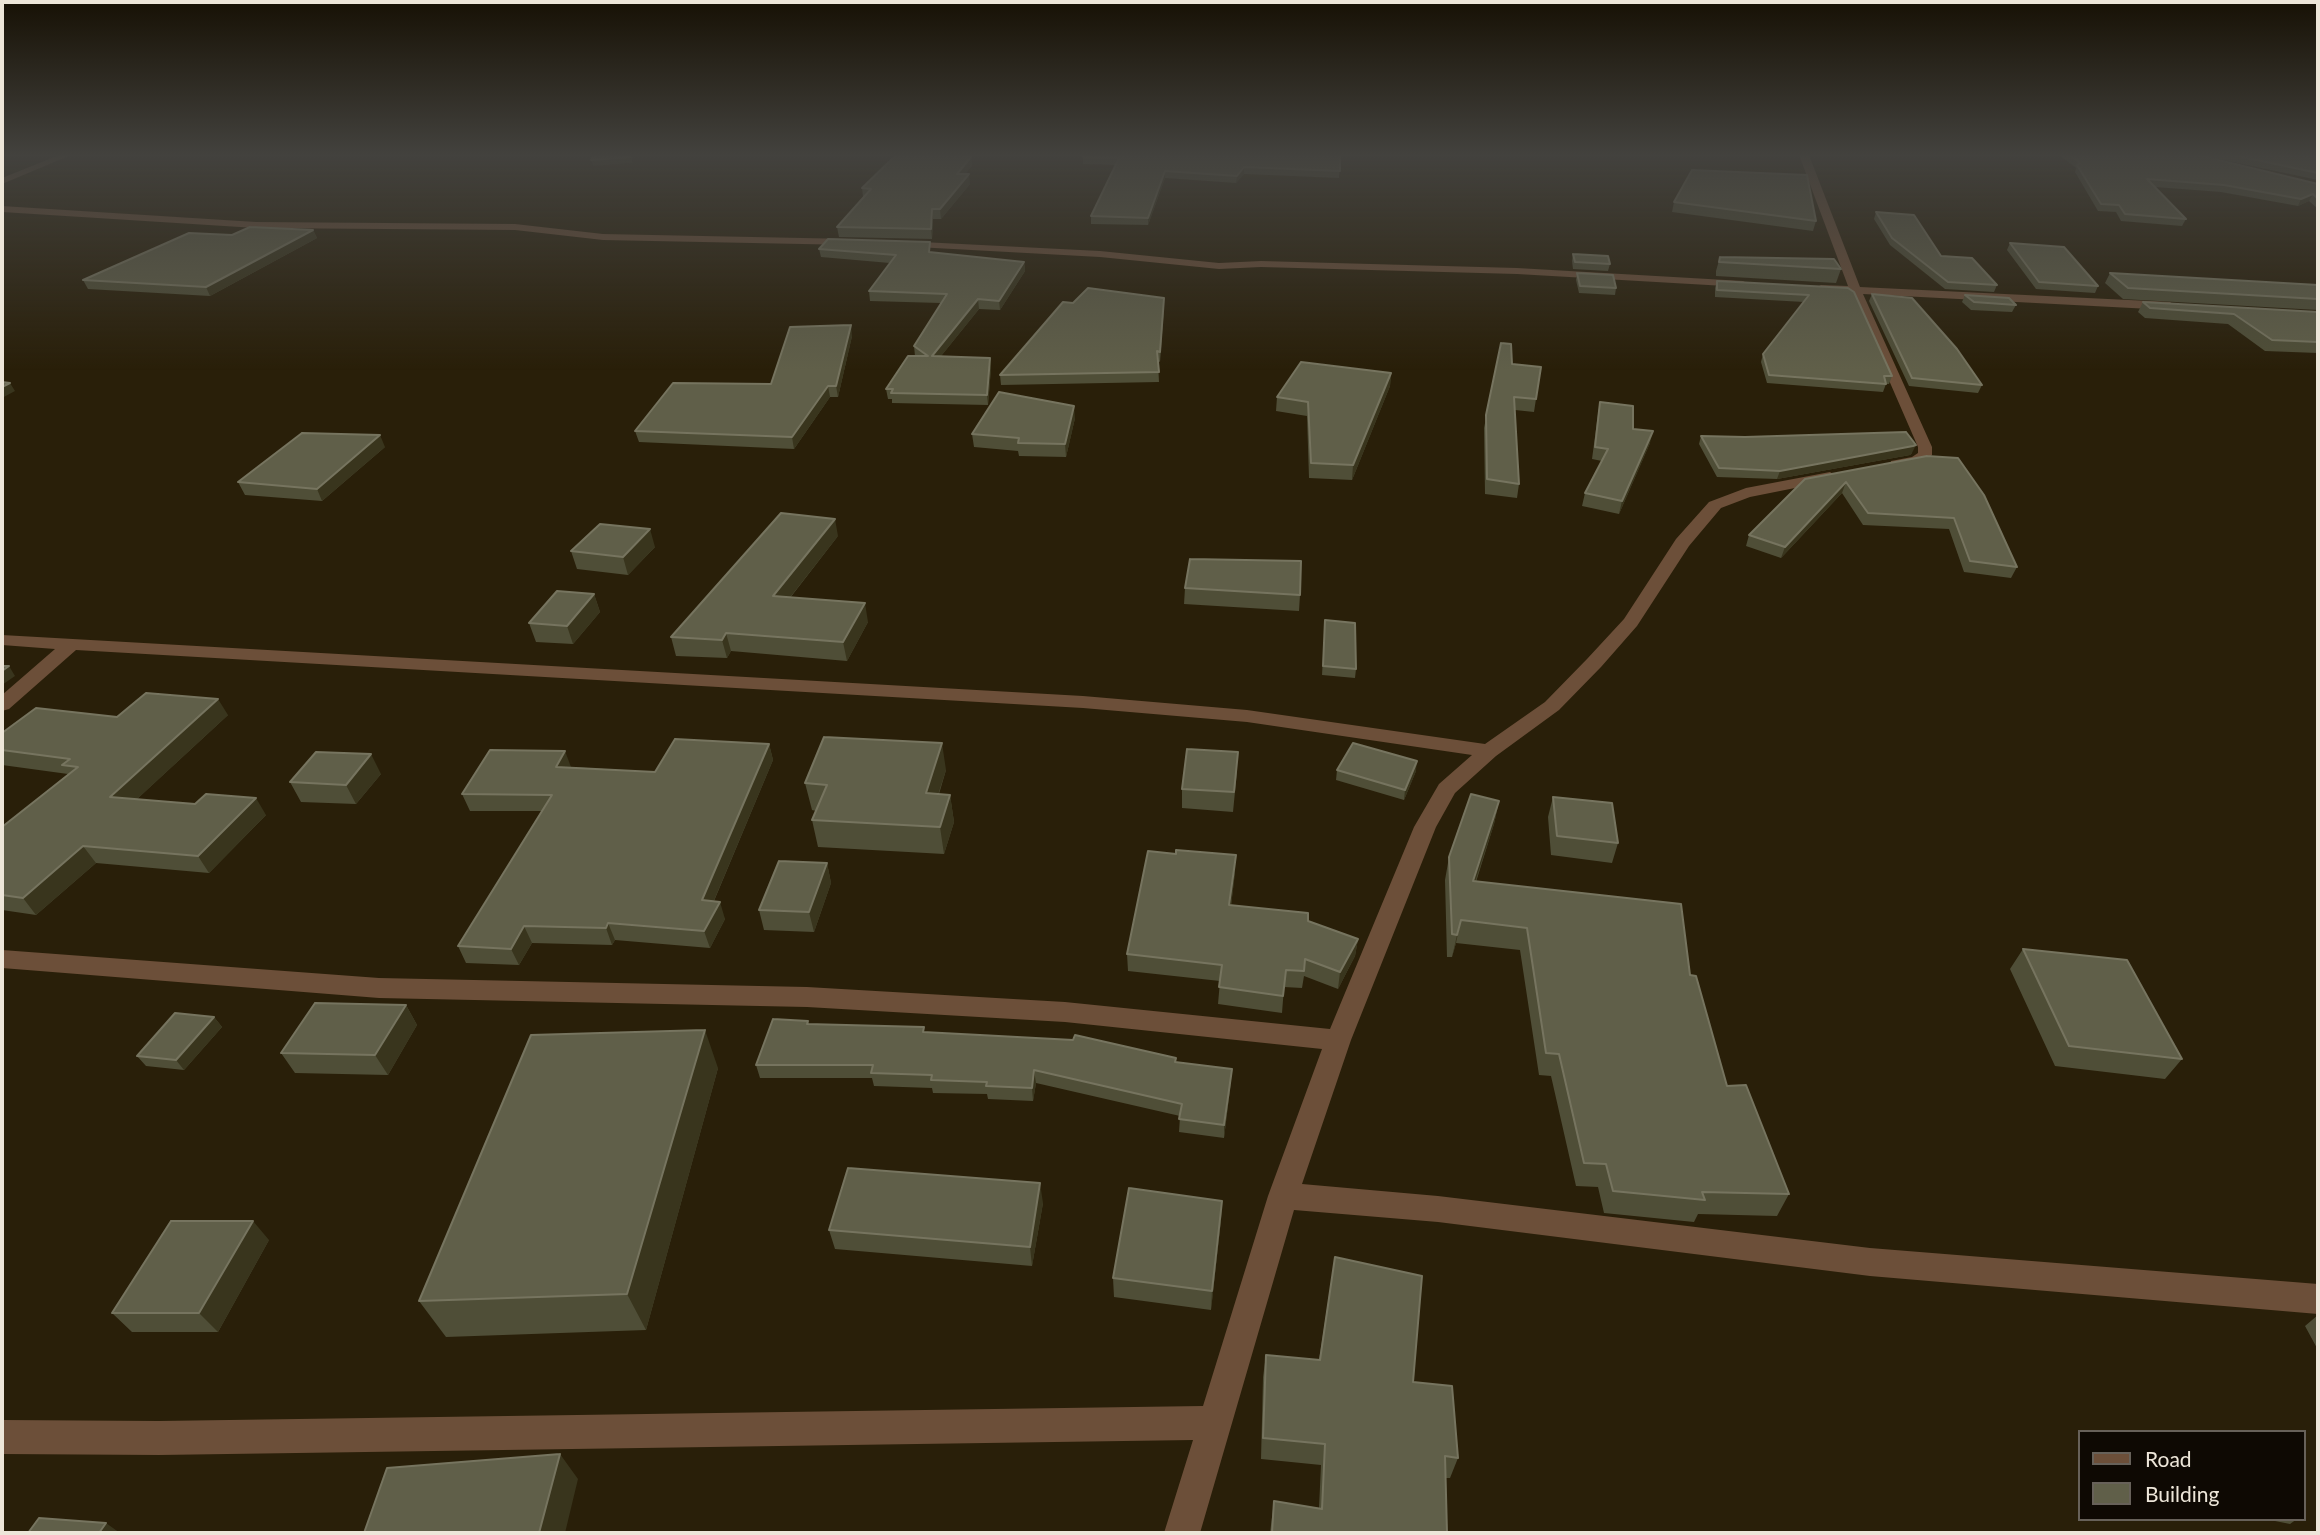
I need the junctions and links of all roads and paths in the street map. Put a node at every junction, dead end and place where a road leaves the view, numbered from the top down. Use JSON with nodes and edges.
{"nodes":[{"id":1,"x":470,"y":227,"type":"edge"},
{"id":2,"x":1832,"y":227,"type":"edge"},
{"id":3,"x":867,"y":243,"type":"edge"},
{"id":4,"x":894,"y":244,"type":"edge"},
{"id":5,"x":1760,"y":284,"type":"edge"},
{"id":6,"x":1815,"y":288,"type":"edge"},
{"id":7,"x":1856,"y":290,"type":"junction"},
{"id":8,"x":2177,"y":307,"type":"edge"},
{"id":9,"x":1877,"y":468,"type":"edge"},
{"id":10,"x":1851,"y":473,"type":"edge"},
{"id":11,"x":2,"y":640,"type":"edge"},
{"id":12,"x":72,"y":644,"type":"junction"},
{"id":13,"x":2,"y":705,"type":"edge"},
{"id":14,"x":1489,"y":751,"type":"junction"},
{"id":15,"x":2,"y":960,"type":"edge"},
{"id":16,"x":1338,"y":1040,"type":"junction"},
{"id":17,"x":1283,"y":1196,"type":"junction"},
{"id":18,"x":2318,"y":1299,"type":"edge"},
{"id":19,"x":1214,"y":1423,"type":"junction"},
{"id":20,"x":2,"y":1437,"type":"edge"},
{"id":21,"x":1182,"y":1533,"type":"edge"}],
"edges":[{"from":1,"to":3,"type":"street"},
{"from":2,"to":7,"type":"street"},
{"from":4,"to":5,"type":"street"},
{"from":6,"to":7,"type":"street"},
{"from":7,"to":8,"type":"street"},
{"from":7,"to":9,"type":"street"},
{"from":10,"to":14,"type":"street"},
{"from":11,"to":12,"type":"street"},
{"from":12,"to":13,"type":"street"},
{"from":12,"to":14,"type":"street"},
{"from":14,"to":16,"type":"street"},
{"from":15,"to":16,"type":"street"},
{"from":16,"to":17,"type":"street"},
{"from":17,"to":18,"type":"street"},
{"from":17,"to":19,"type":"street"},
{"from":19,"to":20,"type":"street"},
{"from":19,"to":21,"type":"street"}]}
